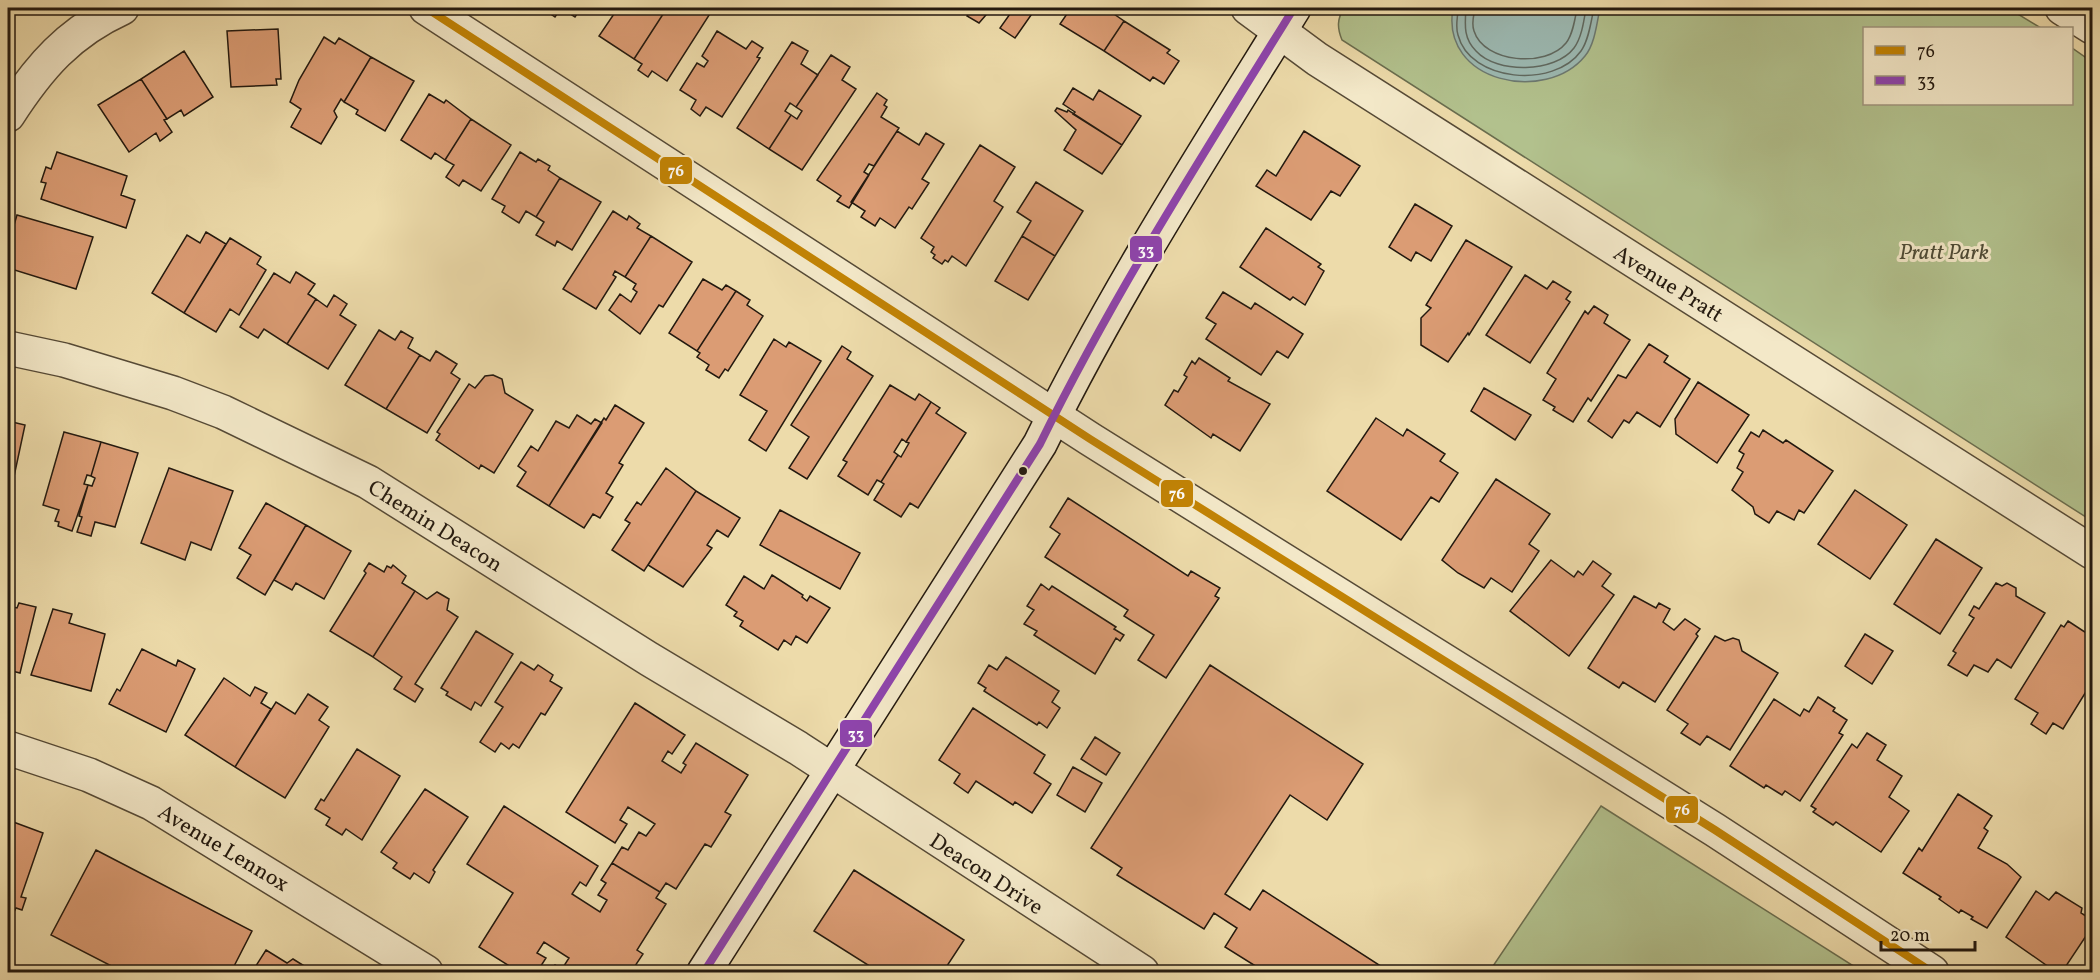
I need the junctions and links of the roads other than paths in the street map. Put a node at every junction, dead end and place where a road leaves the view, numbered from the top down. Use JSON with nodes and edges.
{"nodes":[{"id":1,"x":122,"y":8,"type":"edge"},
{"id":2,"x":426,"y":8,"type":"edge"},
{"id":3,"x":1248,"y":8,"type":"edge"},
{"id":4,"x":2062,"y":8,"type":"edge"},
{"id":5,"x":1287,"y":19,"type":"edge"},
{"id":6,"x":2092,"y":27,"type":"edge"},
{"id":7,"x":8,"y":115,"type":"edge"},
{"id":8,"x":8,"y":348,"type":"edge"},
{"id":9,"x":1054,"y":414,"type":"junction"},
{"id":10,"x":2092,"y":552,"type":"edge"},
{"id":11,"x":8,"y":748,"type":"edge"},
{"id":12,"x":833,"y":772,"type":"junction"},
{"id":13,"x":426,"y":972,"type":"edge"},
{"id":14,"x":704,"y":972,"type":"edge"},
{"id":15,"x":1142,"y":972,"type":"edge"},
{"id":16,"x":1932,"y":972,"type":"edge"}],
"edges":[{"from":1,"to":7,"type":"street"},
{"from":2,"to":9,"type":"street"},
{"from":3,"to":5,"type":"street","name":"Avenue Pratt"},
{"from":4,"to":6,"type":"street"},
{"from":5,"to":9,"type":"street"},
{"from":5,"to":10,"type":"street","name":"Avenue Pratt"},
{"from":8,"to":12,"type":"street","name":"Chemin Deacon"},
{"from":9,"to":12,"type":"street"},
{"from":9,"to":16,"type":"street"},
{"from":11,"to":13,"type":"street","name":"Avenue Lennox"},
{"from":12,"to":14,"type":"street"},
{"from":12,"to":15,"type":"street","name":"Deacon Drive"}]}
